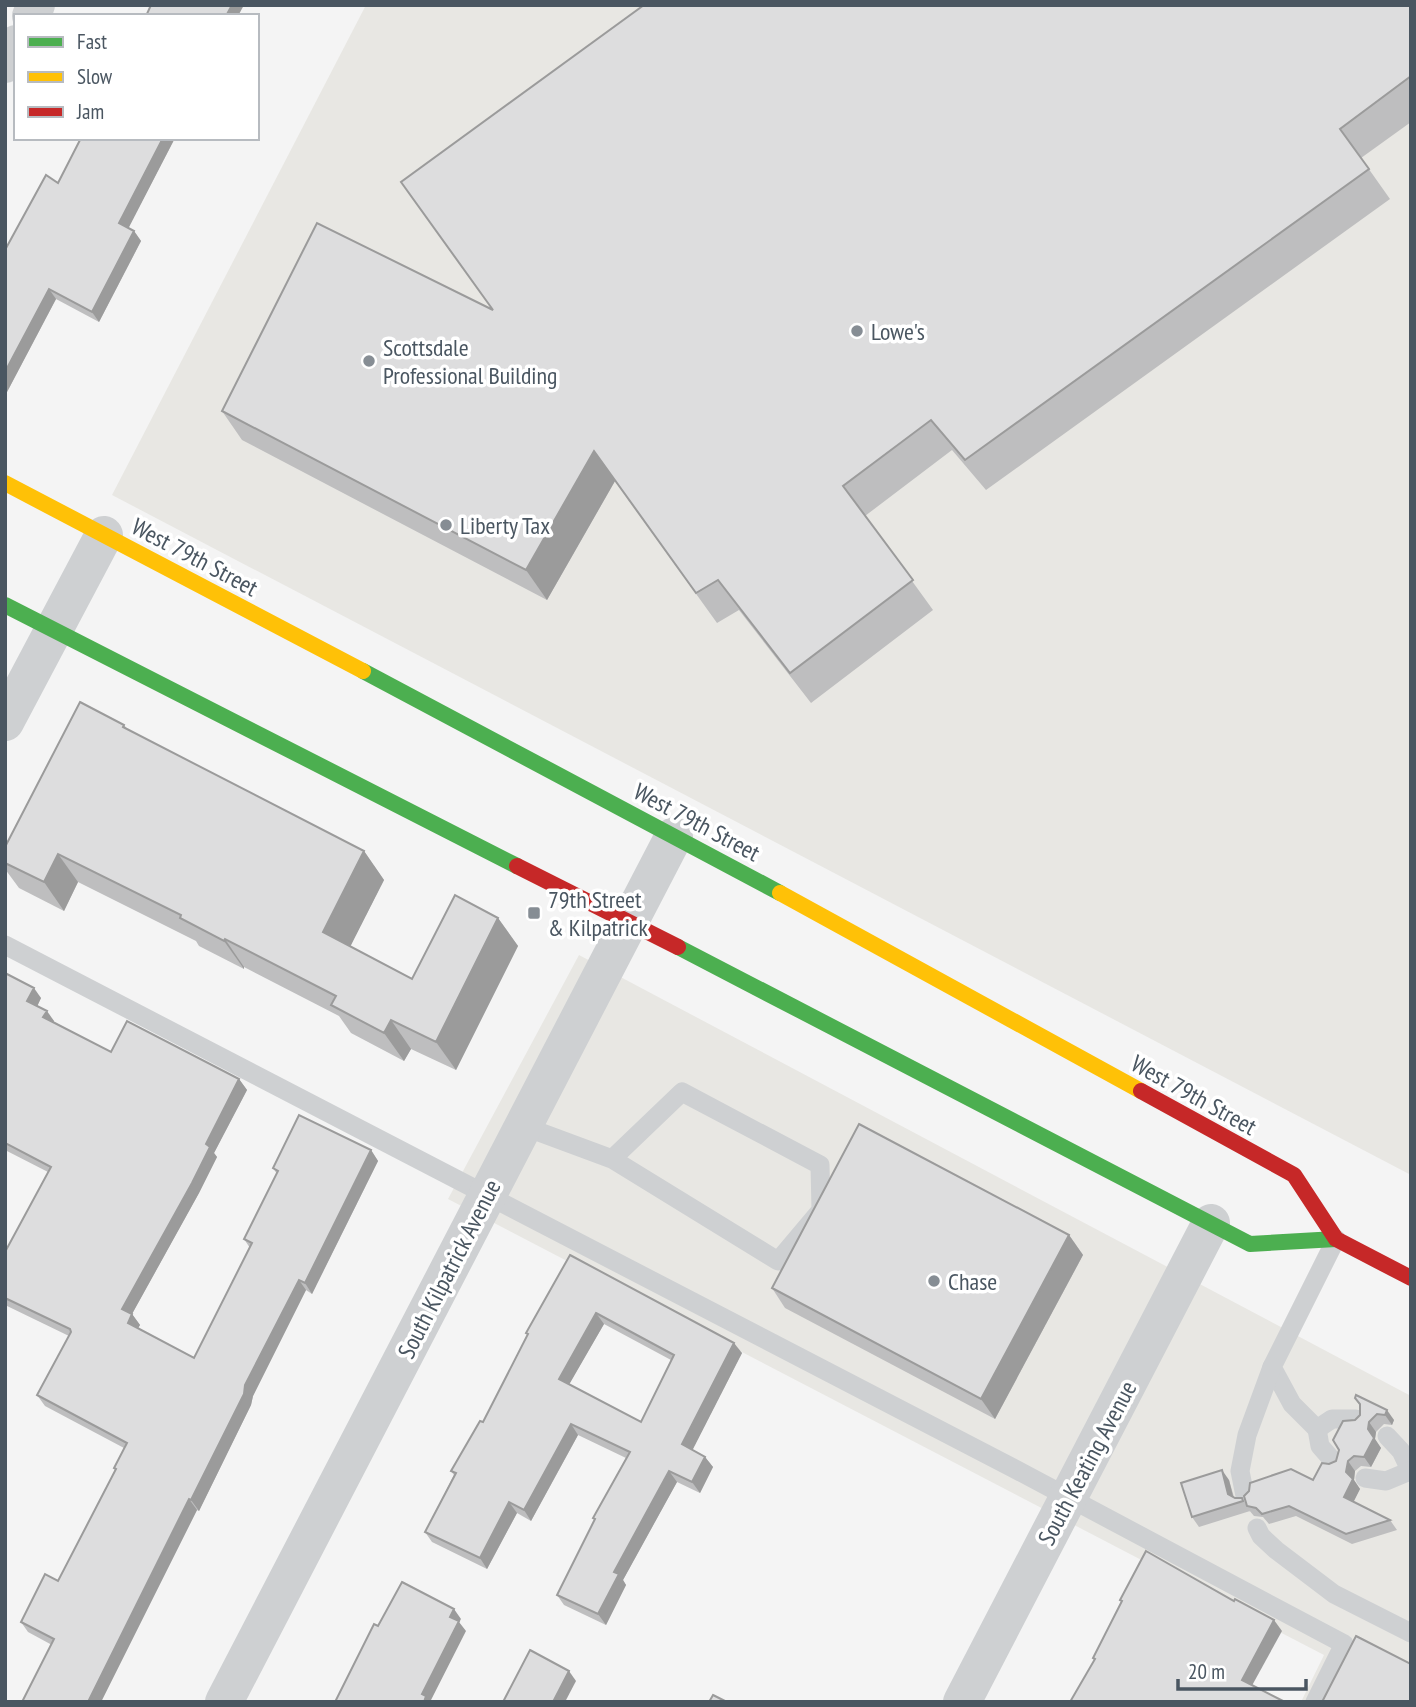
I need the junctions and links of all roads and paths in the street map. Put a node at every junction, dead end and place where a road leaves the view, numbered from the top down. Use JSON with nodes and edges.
{"nodes":[{"id":1,"x":14,"y":48,"type":"edge"},
{"id":2,"x":5,"y":64,"type":"edge"},
{"id":3,"x":5,"y":483,"type":"edge"},
{"id":4,"x":104,"y":535,"type":"junction"},
{"id":5,"x":5,"y":605,"type":"edge"},
{"id":6,"x":53,"y":630,"type":"junction"},
{"id":7,"x":5,"y":722,"type":"edge"},
{"id":8,"x":674,"y":836,"type":"junction"},
{"id":9,"x":629,"y":923,"type":"junction"},
{"id":10,"x":5,"y":945,"type":"edge"},
{"id":11,"x":523,"y":1126,"type":"junction"},
{"id":12,"x":612,"y":1159,"type":"junction"},
{"id":13,"x":487,"y":1194,"type":"junction"},
{"id":14,"x":1211,"y":1223,"type":"junction"},
{"id":15,"x":1336,"y":1239,"type":"junction"},
{"id":16,"x":1411,"y":1278,"type":"edge"},
{"id":17,"x":1272,"y":1367,"type":"junction"},
{"id":18,"x":1356,"y":1419,"type":"edge"},
{"id":19,"x":1317,"y":1429,"type":"junction"},
{"id":20,"x":1387,"y":1436,"type":"dead end"},
{"id":21,"x":1334,"y":1462,"type":"edge"},
{"id":22,"x":1410,"y":1471,"type":"edge"},
{"id":23,"x":1365,"y":1478,"type":"dead end"},
{"id":24,"x":1245,"y":1496,"type":"edge"},
{"id":25,"x":1069,"y":1497,"type":"junction"},
{"id":26,"x":1258,"y":1528,"type":"dead end"},
{"id":27,"x":1411,"y":1633,"type":"edge"},
{"id":28,"x":225,"y":1702,"type":"edge"},
{"id":29,"x":962,"y":1702,"type":"edge"},
{"id":30,"x":1315,"y":1702,"type":"edge"}],
"edges":[{"from":1,"to":2,"type":"street"},
{"from":3,"to":4,"type":"main road","name":"West 79th Street"},
{"from":4,"to":6,"type":"street"},
{"from":4,"to":8,"type":"main road","name":"West 79th Street"},
{"from":5,"to":6,"type":"main road"},
{"from":6,"to":7,"type":"street"},
{"from":6,"to":9,"type":"main road"},
{"from":8,"to":9,"type":"street","name":"South Kilpatrick Avenue"},
{"from":8,"to":15,"type":"main road","name":"West 79th Street"},
{"from":9,"to":11,"type":"street","name":"South Kilpatrick Avenue"},
{"from":9,"to":14,"type":"main road"},
{"from":10,"to":13,"type":"lane"},
{"from":11,"to":12,"type":"lane"},
{"from":11,"to":13,"type":"street","name":"South Kilpatrick Avenue"},
{"from":12,"to":12,"type":"lane"},
{"from":13,"to":25,"type":"lane"},
{"from":13,"to":28,"type":"street","name":"South Kilpatrick Avenue"},
{"from":14,"to":15,"type":"main road"},
{"from":14,"to":25,"type":"street","name":"South Keating Avenue"},
{"from":15,"to":16,"type":"main road","name":"West 79th Street"},
{"from":15,"to":17,"type":"lane"},
{"from":17,"to":19,"type":"lane"},
{"from":17,"to":24,"type":"lane"},
{"from":18,"to":19,"type":"lane"},
{"from":19,"to":21,"type":"lane"},
{"from":20,"to":22,"type":"lane"},
{"from":22,"to":23,"type":"lane"},
{"from":25,"to":29,"type":"street","name":"South Keating Avenue"},
{"from":25,"to":30,"type":"lane"},
{"from":26,"to":27,"type":"lane"}]}
